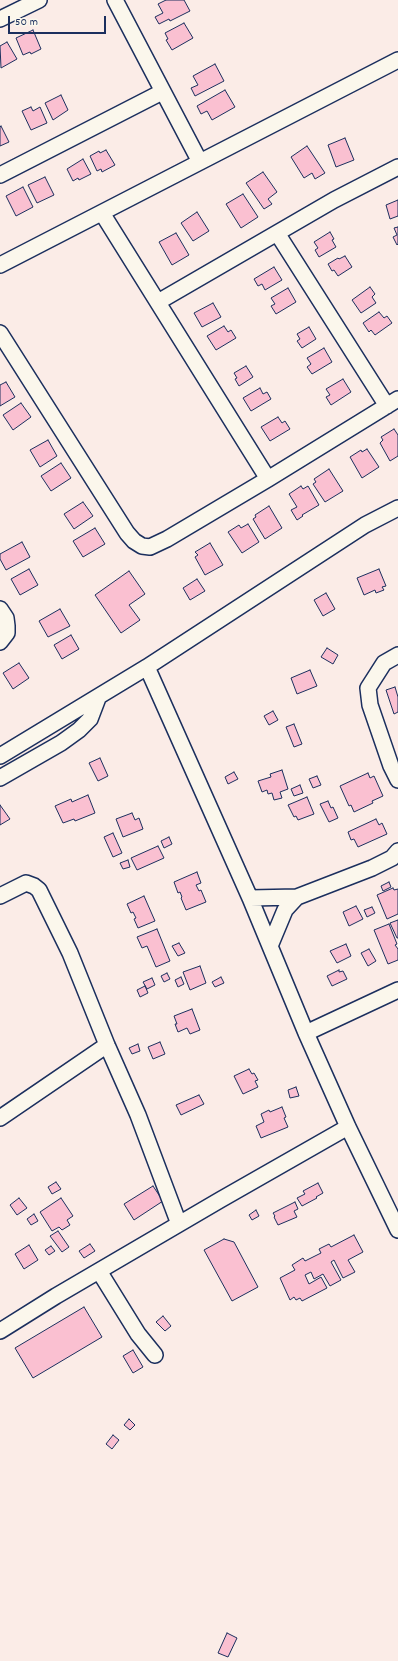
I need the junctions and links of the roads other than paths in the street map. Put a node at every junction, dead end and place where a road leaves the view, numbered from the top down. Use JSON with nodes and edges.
{"nodes":[{"id":1,"x":39,"y":0,"type":"edge"},
{"id":2,"x":115,"y":0,"type":"edge"},
{"id":3,"x":0,"y":20,"type":"edge"},
{"id":4,"x":398,"y":60,"type":"edge"},
{"id":5,"x":162,"y":92,"type":"junction"},
{"id":6,"x":200,"y":162,"type":"junction"},
{"id":7,"x":398,"y":167,"type":"edge"},
{"id":8,"x":0,"y":175,"type":"edge"},
{"id":9,"x":102,"y":213,"type":"junction"},
{"id":10,"x":277,"y":232,"type":"junction"},
{"id":11,"x":0,"y":265,"type":"edge"},
{"id":12,"x":158,"y":302,"type":"junction"},
{"id":13,"x":0,"y":333,"type":"edge"},
{"id":14,"x":4,"y":349,"type":"edge"},
{"id":15,"x":393,"y":402,"type":"edge"},
{"id":16,"x":268,"y":479,"type":"junction"},
{"id":17,"x":398,"y":508,"type":"edge"},
{"id":18,"x":0,"y":608,"type":"edge"},
{"id":19,"x":0,"y":642,"type":"edge"},
{"id":20,"x":398,"y":655,"type":"edge"},
{"id":21,"x":147,"y":667,"type":"junction"},
{"id":22,"x":98,"y":698,"type":"junction"},
{"id":23,"x":1,"y":755,"type":"edge"},
{"id":24,"x":5,"y":775,"type":"edge"},
{"id":25,"x":398,"y":780,"type":"edge"},
{"id":26,"x":396,"y":855,"type":"edge"},
{"id":27,"x":0,"y":896,"type":"edge"},
{"id":28,"x":297,"y":897,"type":"junction"},
{"id":29,"x":250,"y":898,"type":"junction"},
{"id":30,"x":270,"y":946,"type":"junction"},
{"id":31,"x":398,"y":990,"type":"edge"},
{"id":32,"x":306,"y":1034,"type":"junction"},
{"id":33,"x":107,"y":1045,"type":"junction"},
{"id":34,"x":0,"y":1118,"type":"edge"},
{"id":35,"x":348,"y":1127,"type":"junction"},
{"id":36,"x":179,"y":1224,"type":"junction"},
{"id":37,"x":398,"y":1230,"type":"edge"},
{"id":38,"x":99,"y":1272,"type":"junction"},
{"id":39,"x":0,"y":1331,"type":"edge"},
{"id":40,"x":155,"y":1355,"type":"dead end"}],
"edges":[{"from":1,"to":3,"type":"street"},
{"from":2,"to":5,"type":"street"},
{"from":4,"to":6,"type":"street"},
{"from":5,"to":6,"type":"street"},
{"from":5,"to":8,"type":"street"},
{"from":6,"to":9,"type":"street"},
{"from":7,"to":10,"type":"street"},
{"from":9,"to":11,"type":"street"},
{"from":9,"to":12,"type":"street"},
{"from":10,"to":12,"type":"street"},
{"from":10,"to":15,"type":"street"},
{"from":12,"to":16,"type":"street"},
{"from":13,"to":14,"type":"street"},
{"from":14,"to":16,"type":"street"},
{"from":15,"to":16,"type":"street"},
{"from":17,"to":21,"type":"street"},
{"from":18,"to":19,"type":"street"},
{"from":20,"to":25,"type":"street"},
{"from":21,"to":22,"type":"street"},
{"from":21,"to":29,"type":"street"},
{"from":22,"to":23,"type":"street"},
{"from":22,"to":24,"type":"street"},
{"from":23,"to":24,"type":"street"},
{"from":26,"to":28,"type":"street"},
{"from":27,"to":33,"type":"street"},
{"from":28,"to":29,"type":"street"},
{"from":28,"to":30,"type":"street"},
{"from":29,"to":30,"type":"street"},
{"from":30,"to":32,"type":"street"},
{"from":31,"to":32,"type":"street"},
{"from":32,"to":35,"type":"street"},
{"from":33,"to":34,"type":"street"},
{"from":33,"to":36,"type":"street"},
{"from":35,"to":36,"type":"street"},
{"from":35,"to":37,"type":"street"},
{"from":36,"to":38,"type":"street"},
{"from":38,"to":39,"type":"street"},
{"from":38,"to":40,"type":"street"}]}
